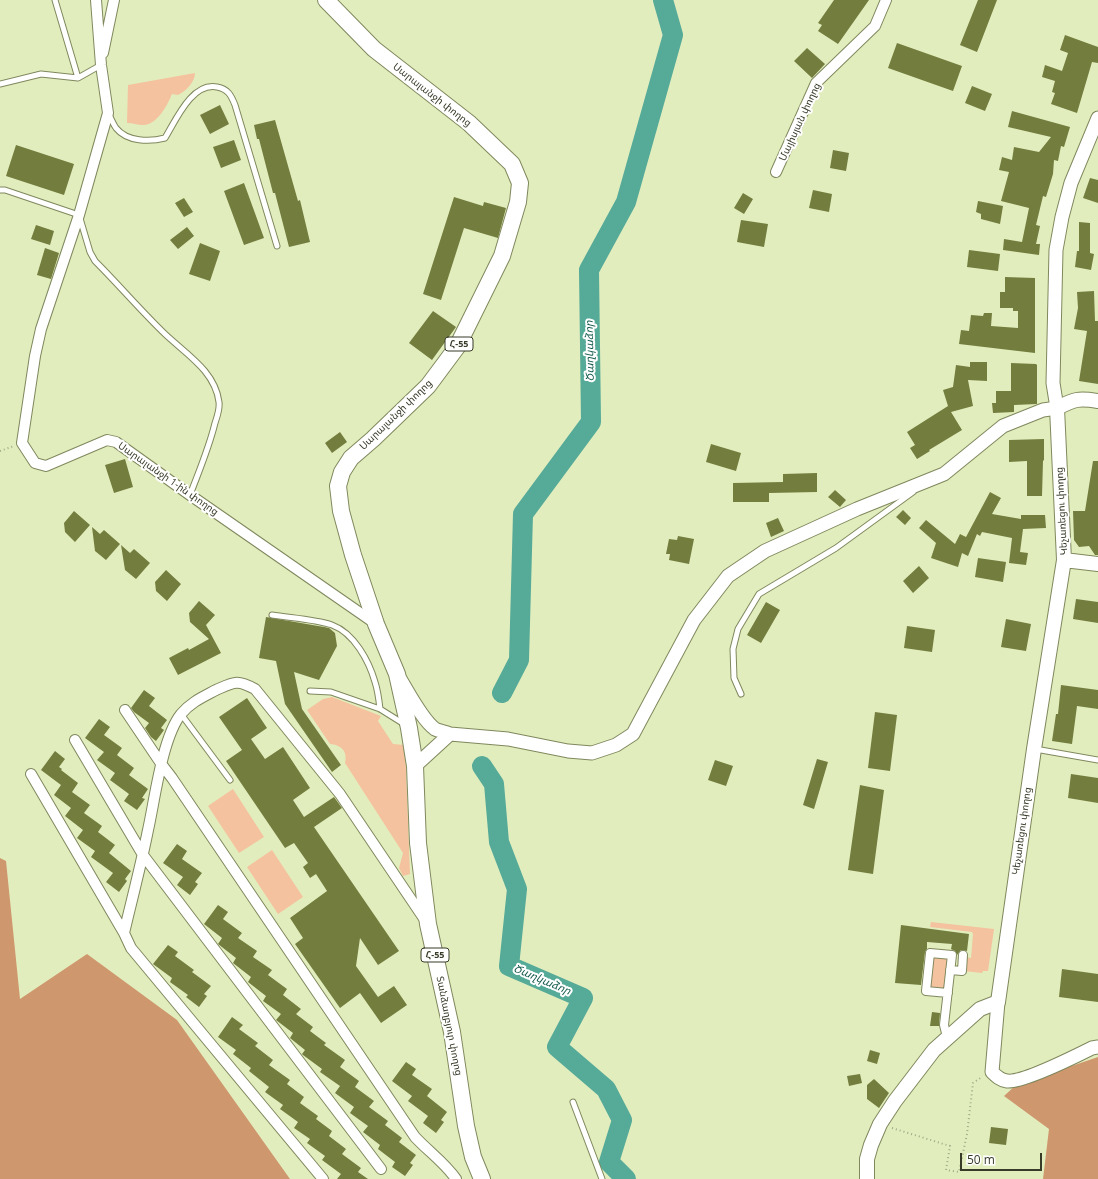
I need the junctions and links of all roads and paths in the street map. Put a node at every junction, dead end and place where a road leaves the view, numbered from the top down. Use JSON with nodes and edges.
{"nodes":[{"id":1,"x":56,"y":0,"type":"edge"},
{"id":2,"x":96,"y":0,"type":"edge"},
{"id":3,"x":114,"y":0,"type":"edge"},
{"id":4,"x":326,"y":0,"type":"edge"},
{"id":5,"x":886,"y":0,"type":"edge"},
{"id":6,"x":101,"y":65,"type":"junction"},
{"id":7,"x":78,"y":78,"type":"junction"},
{"id":8,"x":0,"y":84,"type":"edge"},
{"id":9,"x":108,"y":113,"type":"junction"},
{"id":10,"x":1098,"y":118,"type":"edge"},
{"id":11,"x":776,"y":172,"type":"dead end"},
{"id":12,"x":0,"y":190,"type":"edge"},
{"id":13,"x":80,"y":215,"type":"junction"},
{"id":14,"x":277,"y":246,"type":"dead end"},
{"id":15,"x":1098,"y":401,"type":"edge"},
{"id":16,"x":1057,"y":408,"type":"junction"},
{"id":17,"x":22,"y":443,"type":"junction"},
{"id":18,"x":0,"y":451,"type":"edge"},
{"id":19,"x":926,"y":482,"type":"junction"},
{"id":20,"x":190,"y":495,"type":"junction"},
{"id":21,"x":1064,"y":560,"type":"junction"},
{"id":22,"x":1098,"y":564,"type":"edge"},
{"id":23,"x":272,"y":616,"type":"dead end"},
{"id":24,"x":376,"y":624,"type":"junction"},
{"id":25,"x":397,"y":674,"type":"junction"},
{"id":26,"x":310,"y":691,"type":"dead end"},
{"id":27,"x":741,"y":694,"type":"dead end"},
{"id":28,"x":380,"y":709,"type":"junction"},
{"id":29,"x":125,"y":710,"type":"dead end"},
{"id":30,"x":181,"y":714,"type":"junction"},
{"id":31,"x":410,"y":728,"type":"junction"},
{"id":32,"x":450,"y":734,"type":"junction"},
{"id":33,"x":76,"y":740,"type":"dead end"},
{"id":34,"x":1034,"y":748,"type":"junction"},
{"id":35,"x":1098,"y":760,"type":"edge"},
{"id":36,"x":162,"y":765,"type":"junction"},
{"id":37,"x":415,"y":766,"type":"junction"},
{"id":38,"x":31,"y":774,"type":"dead end"},
{"id":39,"x":230,"y":780,"type":"dead end"},
{"id":40,"x":143,"y":855,"type":"junction"},
{"id":41,"x":428,"y":924,"type":"junction"},
{"id":42,"x":124,"y":934,"type":"junction"},
{"id":43,"x":963,"y":955,"type":"dead end"},
{"id":44,"x":950,"y":970,"type":"junction"},
{"id":45,"x":948,"y":993,"type":"junction"},
{"id":46,"x":998,"y":1002,"type":"junction"},
{"id":47,"x":947,"y":1037,"type":"junction"},
{"id":48,"x":1098,"y":1047,"type":"edge"},
{"id":49,"x":992,"y":1072,"type":"junction"},
{"id":50,"x":573,"y":1102,"type":"dead end"},
{"id":51,"x":880,"y":1124,"type":"junction"},
{"id":52,"x":381,"y":1169,"type":"dead end"},
{"id":53,"x":323,"y":1179,"type":"edge"},
{"id":54,"x":456,"y":1179,"type":"edge"},
{"id":55,"x":482,"y":1179,"type":"edge"},
{"id":56,"x":602,"y":1179,"type":"edge"},
{"id":57,"x":867,"y":1179,"type":"edge"}],
"edges":[{"from":1,"to":7,"type":"lane"},
{"from":2,"to":6,"type":"street"},
{"from":3,"to":6,"type":"street"},
{"from":4,"to":24,"type":"main road","name":"Սարալանջի փողոց","number":"Հ-55"},
{"from":5,"to":11,"type":"street","name":"Մայիսյան փողոց"},
{"from":6,"to":7,"type":"lane"},
{"from":6,"to":9,"type":"street"},
{"from":7,"to":8,"type":"lane"},
{"from":9,"to":13,"type":"street"},
{"from":9,"to":14,"type":"lane"},
{"from":10,"to":16,"type":"street","name":"Կեչառեցու փողոց"},
{"from":12,"to":13,"type":"lane"},
{"from":13,"to":17,"type":"street"},
{"from":13,"to":20,"type":"lane"},
{"from":15,"to":16,"type":"main road"},
{"from":16,"to":19,"type":"street"},
{"from":16,"to":21,"type":"main road","name":"Կեչառեցու փողոց"},
{"from":17,"to":18,"type":"path"},
{"from":17,"to":20,"type":"street","name":"Սարալանջի 1-ին փողոց"},
{"from":19,"to":27,"type":"lane"},
{"from":19,"to":32,"type":"street"},
{"from":20,"to":24,"type":"street","name":"Սարալանջի 1-ին փողոց"},
{"from":21,"to":22,"type":"main road"},
{"from":21,"to":34,"type":"main road","name":"Կեչառեցու փողոց"},
{"from":23,"to":28,"type":"lane"},
{"from":24,"to":25,"type":"main road","name":"Սարալանջի փողոց","number":"Հ-55"},
{"from":25,"to":31,"type":"main road","name":"Սարալանջի փողոց","number":"Հ-55"},
{"from":25,"to":32,"type":"street"},
{"from":26,"to":28,"type":"lane"},
{"from":28,"to":31,"type":"lane"},
{"from":29,"to":36,"type":"street"},
{"from":30,"to":36,"type":"street"},
{"from":30,"to":39,"type":"lane"},
{"from":30,"to":41,"type":"street"},
{"from":31,"to":37,"type":"main road","name":"Տանձաղբյուր փողոց","number":"Հ-55"},
{"from":32,"to":37,"type":"street"},
{"from":33,"to":40,"type":"street"},
{"from":34,"to":35,"type":"lane"},
{"from":34,"to":46,"type":"main road","name":"Կեչառեցու փողոց"},
{"from":36,"to":40,"type":"street"},
{"from":36,"to":54,"type":"street"},
{"from":37,"to":41,"type":"main road","name":"Տանձաղբյուր փողոց","number":"Հ-55"},
{"from":38,"to":42,"type":"street"},
{"from":40,"to":42,"type":"street"},
{"from":40,"to":52,"type":"street"},
{"from":41,"to":55,"type":"main road","name":"Տանձաղբյուր փողոց","number":"Հ-55"},
{"from":42,"to":53,"type":"street"},
{"from":43,"to":44,"type":"street"},
{"from":44,"to":45,"type":"street"},
{"from":44,"to":45,"type":"street"},
{"from":45,"to":47,"type":"street"},
{"from":46,"to":47,"type":"main road"},
{"from":46,"to":49,"type":"street"},
{"from":47,"to":51,"type":"main road"},
{"from":48,"to":49,"type":"street"},
{"from":49,"to":51,"type":"path"},
{"from":50,"to":56,"type":"lane"},
{"from":51,"to":57,"type":"main road"}]}
